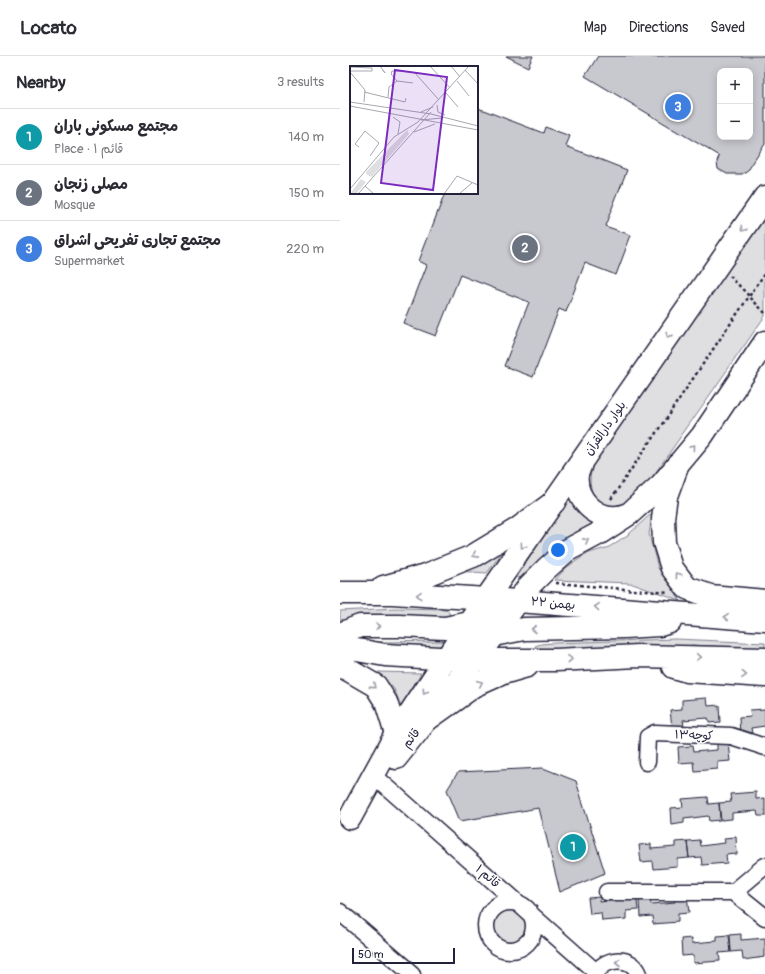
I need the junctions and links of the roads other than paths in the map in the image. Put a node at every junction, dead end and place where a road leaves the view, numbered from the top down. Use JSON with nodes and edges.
{"nodes":[{"id":1,"x":765,"y":197,"type":"edge"},
{"id":2,"x":765,"y":342,"type":"edge"},
{"id":3,"x":581,"y":463,"type":"junction"},
{"id":4,"x":678,"y":464,"type":"junction"},
{"id":5,"x":554,"y":502,"type":"junction"},
{"id":6,"x":629,"y":514,"type":"junction"},
{"id":7,"x":340,"y":593,"type":"edge"},
{"id":8,"x":364,"y":593,"type":"junction"},
{"id":9,"x":443,"y":596,"type":"junction"},
{"id":10,"x":486,"y":599,"type":"junction"},
{"id":11,"x":518,"y":601,"type":"junction"},
{"id":12,"x":765,"y":602,"type":"edge"},
{"id":13,"x":698,"y":615,"type":"junction"},
{"id":14,"x":765,"y":620,"type":"edge"},
{"id":15,"x":460,"y":625,"type":"junction"},
{"id":16,"x":340,"y":634,"type":"edge"},
{"id":17,"x":493,"y":635,"type":"junction"},
{"id":18,"x":340,"y":647,"type":"edge"},
{"id":19,"x":638,"y":656,"type":"junction"},
{"id":20,"x":447,"y":659,"type":"junction"},
{"id":21,"x":765,"y":659,"type":"edge"},
{"id":22,"x":475,"y":660,"type":"junction"},
{"id":23,"x":547,"y":660,"type":"junction"},
{"id":24,"x":340,"y":667,"type":"edge"},
{"id":25,"x":765,"y":676,"type":"edge"},
{"id":26,"x":425,"y":721,"type":"junction"},
{"id":27,"x":396,"y":734,"type":"junction"},
{"id":28,"x":765,"y":747,"type":"edge"},
{"id":29,"x":647,"y":762,"type":"dead end"},
{"id":30,"x":379,"y":780,"type":"junction"},
{"id":31,"x":345,"y":825,"type":"edge"},
{"id":32,"x":765,"y":866,"type":"edge"},
{"id":33,"x":608,"y":892,"type":"dead end"},
{"id":34,"x":734,"y":892,"type":"junction"},
{"id":35,"x":340,"y":912,"type":"edge"},
{"id":36,"x":765,"y":917,"type":"edge"},
{"id":37,"x":596,"y":973,"type":"edge"},
{"id":38,"x":412,"y":974,"type":"edge"},
{"id":39,"x":639,"y":974,"type":"edge"}],
"edges":[{"from":1,"to":3,"type":"main road","name":"بلوار دارالقرآن","one_way":true},
{"from":4,"to":2,"type":"main road","one_way":true},
{"from":3,"to":5,"type":"main road","name":"بلوار دارالقرآن"},
{"from":3,"to":6,"type":"main road"},
{"from":4,"to":6,"type":"main road"},
{"from":12,"to":4,"type":"main road","one_way":true},
{"from":5,"to":8,"type":"main road","one_way":true},
{"from":5,"to":10,"type":"main road","name":"بلوار دارالقرآن","one_way":true},
{"from":11,"to":6,"type":"main road","one_way":true},
{"from":7,"to":8,"type":"main road","name":"۲۲ بهمن"},
{"from":9,"to":8,"type":"main road","name":"۲۲ بهمن","one_way":true},
{"from":9,"to":10,"type":"main road","name":"۲۲ بهمن"},
{"from":9,"to":15,"type":"main road"},
{"from":10,"to":11,"type":"main road","name":"۲۲ بهمن"},
{"from":10,"to":15,"type":"main road","name":"بلوار دارالقرآن"},
{"from":13,"to":11,"type":"main road","name":"۲۲ بهمن","one_way":true},
{"from":11,"to":15,"type":"main road"},
{"from":11,"to":17,"type":"main road"},
{"from":14,"to":13,"type":"main road","name":"۲۲ بهمن","one_way":true},
{"from":13,"to":17,"type":"main road","one_way":true},
{"from":16,"to":15,"type":"main road","one_way":true},
{"from":15,"to":20,"type":"main road","name":"بلوار دارالقرآن"},
{"from":17,"to":20,"type":"main road"},
{"from":17,"to":22,"type":"main road"},
{"from":18,"to":20,"type":"main road"},
{"from":19,"to":21,"type":"main road","one_way":true},
{"from":23,"to":19,"type":"main road","one_way":true},
{"from":19,"to":25,"type":"main road","one_way":true},
{"from":20,"to":22,"type":"main road"},
{"from":20,"to":27,"type":"main road","name":"قائم","one_way":true},
{"from":22,"to":23,"type":"main road"},
{"from":22,"to":26,"type":"main road","name":"قائم"},
{"from":26,"to":23,"type":"main road","one_way":true},
{"from":24,"to":27,"type":"main road","one_way":true},
{"from":26,"to":30,"type":"main road","name":"قائم"},
{"from":27,"to":31,"type":"main road","name":"قائم"},
{"from":28,"to":29,"type":"street","name":"کوچه۱۳"},
{"from":30,"to":31,"type":"main road","name":"قائم"},
{"from":30,"to":37,"type":"street","name":"قائم ۱"},
{"from":32,"to":34,"type":"street"},
{"from":33,"to":34,"type":"street"},
{"from":34,"to":36,"type":"street"},
{"from":35,"to":38,"type":"street"},
{"from":39,"to":37,"type":"street","one_way":true}]}
